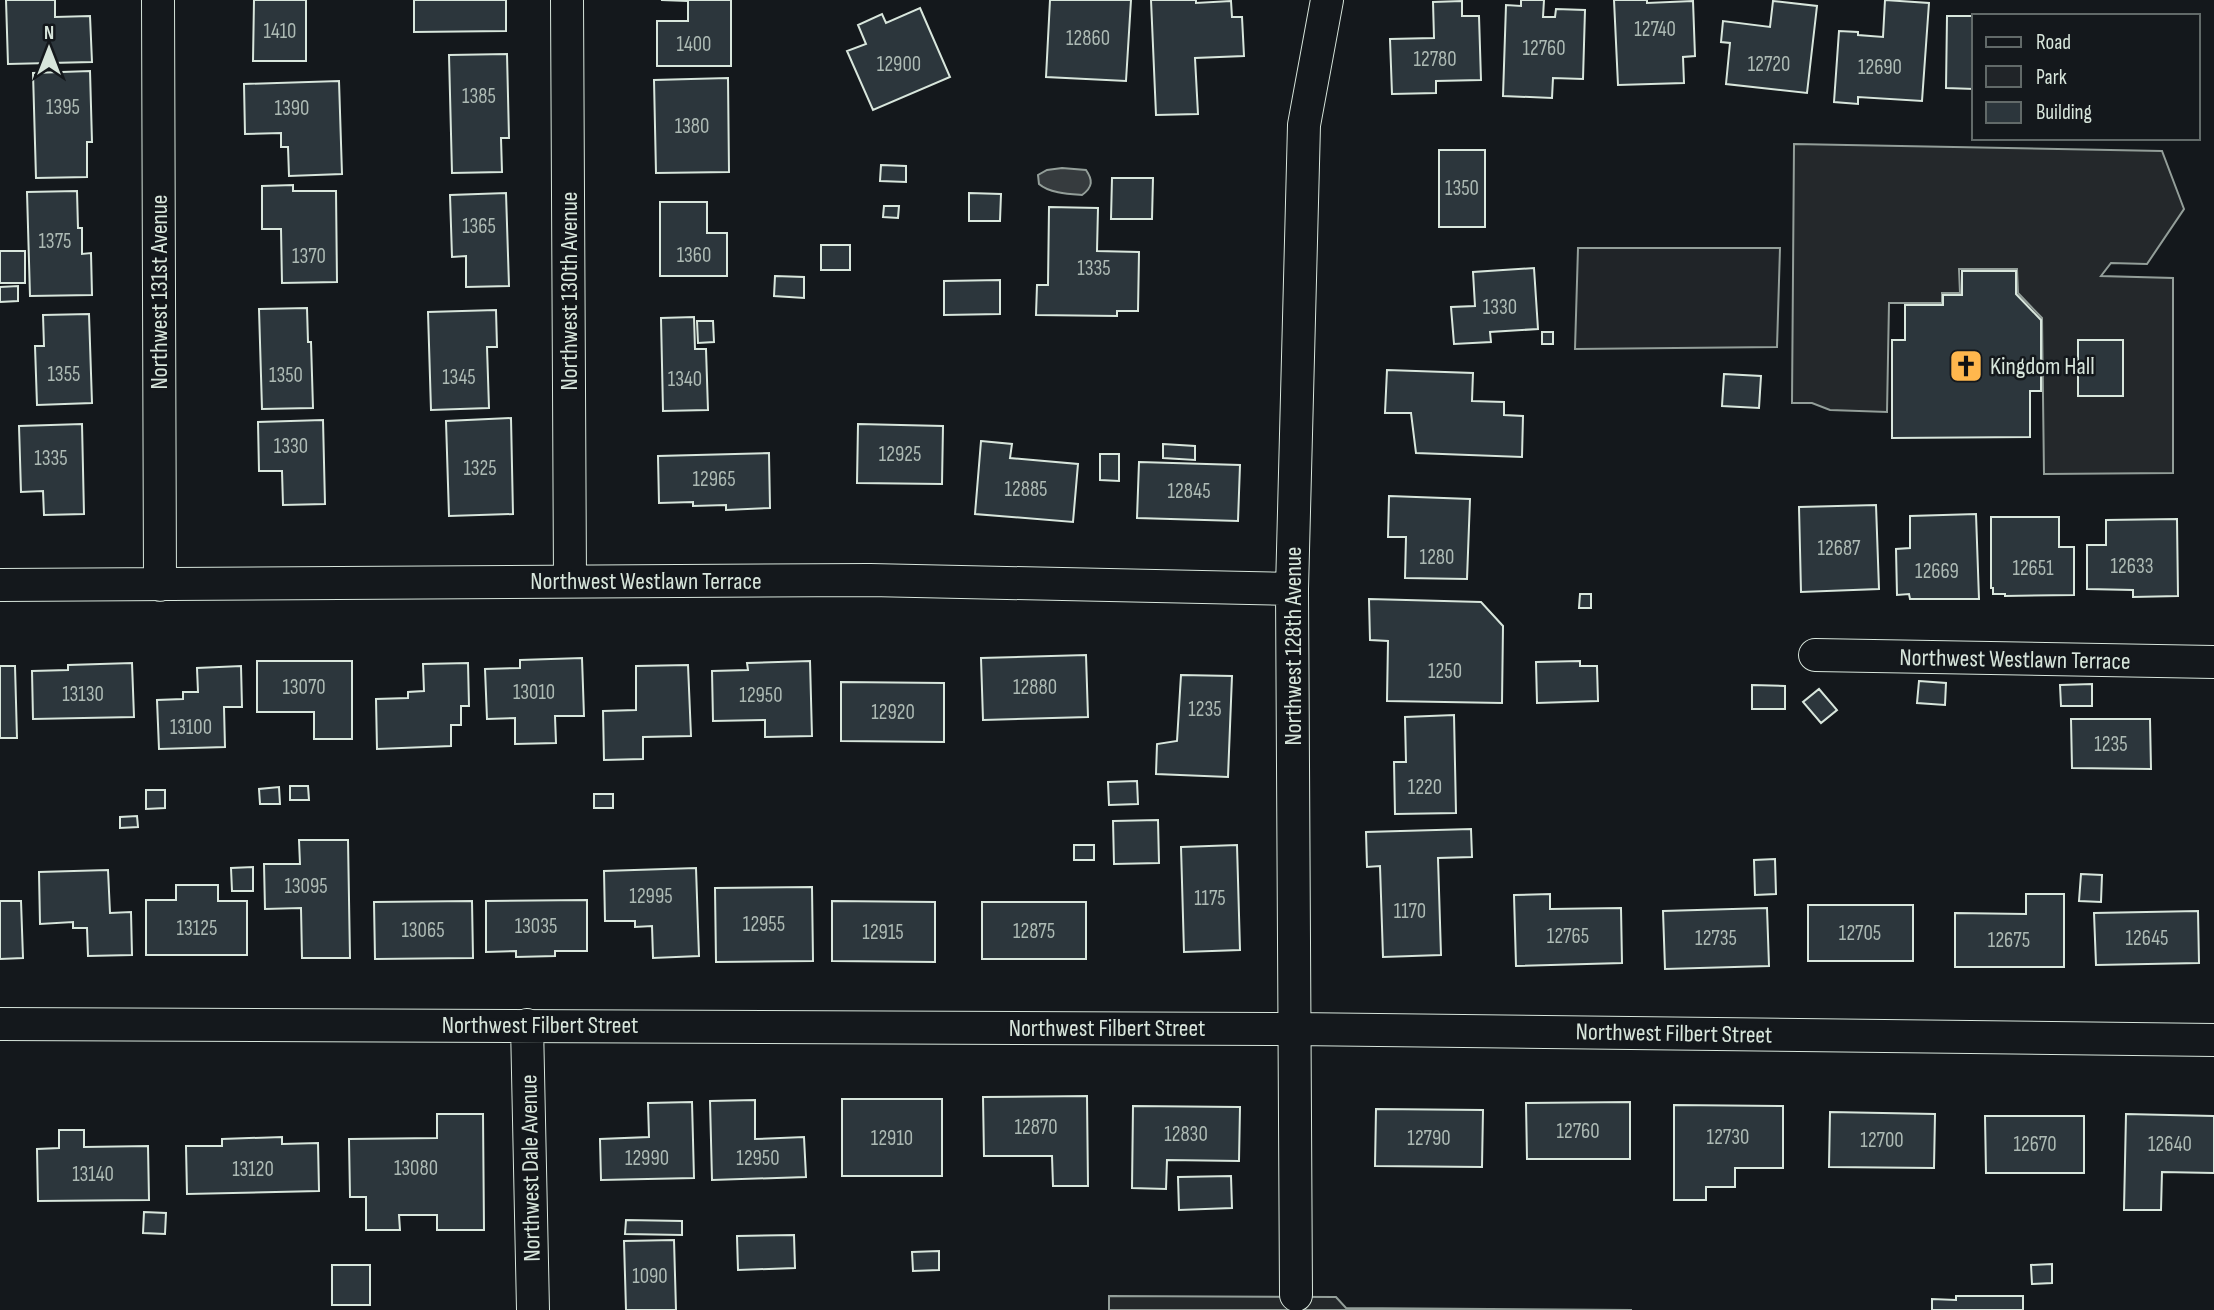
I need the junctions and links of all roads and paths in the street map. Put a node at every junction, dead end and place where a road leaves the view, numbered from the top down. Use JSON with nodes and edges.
{"nodes":[{"id":1,"x":159,"y":0,"type":"edge"},
{"id":2,"x":567,"y":0,"type":"edge"},
{"id":3,"x":1327,"y":0,"type":"edge"},
{"id":4,"x":570,"y":581,"type":"junction"},
{"id":5,"x":0,"y":585,"type":"edge"},
{"id":6,"x":160,"y":585,"type":"junction"},
{"id":7,"x":1292,"y":589,"type":"junction"},
{"id":8,"x":1815,"y":655,"type":"dead end"},
{"id":9,"x":2214,"y":662,"type":"edge"},
{"id":10,"x":0,"y":1024,"type":"edge"},
{"id":11,"x":527,"y":1025,"type":"junction"},
{"id":12,"x":1295,"y":1029,"type":"junction"},
{"id":13,"x":2214,"y":1040,"type":"edge"},
{"id":14,"x":1296,"y":1295,"type":"dead end"},
{"id":15,"x":533,"y":1310,"type":"edge"}],
"edges":[{"from":1,"to":6,"type":"street","name":"Northwest 131st Avenue"},
{"from":2,"to":4,"type":"street","name":"Northwest 130th Avenue"},
{"from":3,"to":7,"type":"street","name":"Northwest 128th Avenue"},
{"from":4,"to":6,"type":"street","name":"Northwest Westlawn Terrace"},
{"from":4,"to":7,"type":"street","name":"Northwest Westlawn Terrace"},
{"from":5,"to":6,"type":"street","name":"Northwest Westlawn Terrace"},
{"from":7,"to":12,"type":"street","name":"Northwest 128th Avenue"},
{"from":8,"to":9,"type":"street","name":"Northwest Westlawn Terrace"},
{"from":10,"to":11,"type":"street","name":"Northwest Filbert Street"},
{"from":11,"to":12,"type":"street","name":"Northwest Filbert Street"},
{"from":11,"to":15,"type":"street","name":"Northwest Dale Avenue"},
{"from":12,"to":13,"type":"street","name":"Northwest Filbert Street"},
{"from":12,"to":14,"type":"street","name":"Northwest 128th Avenue"}]}
